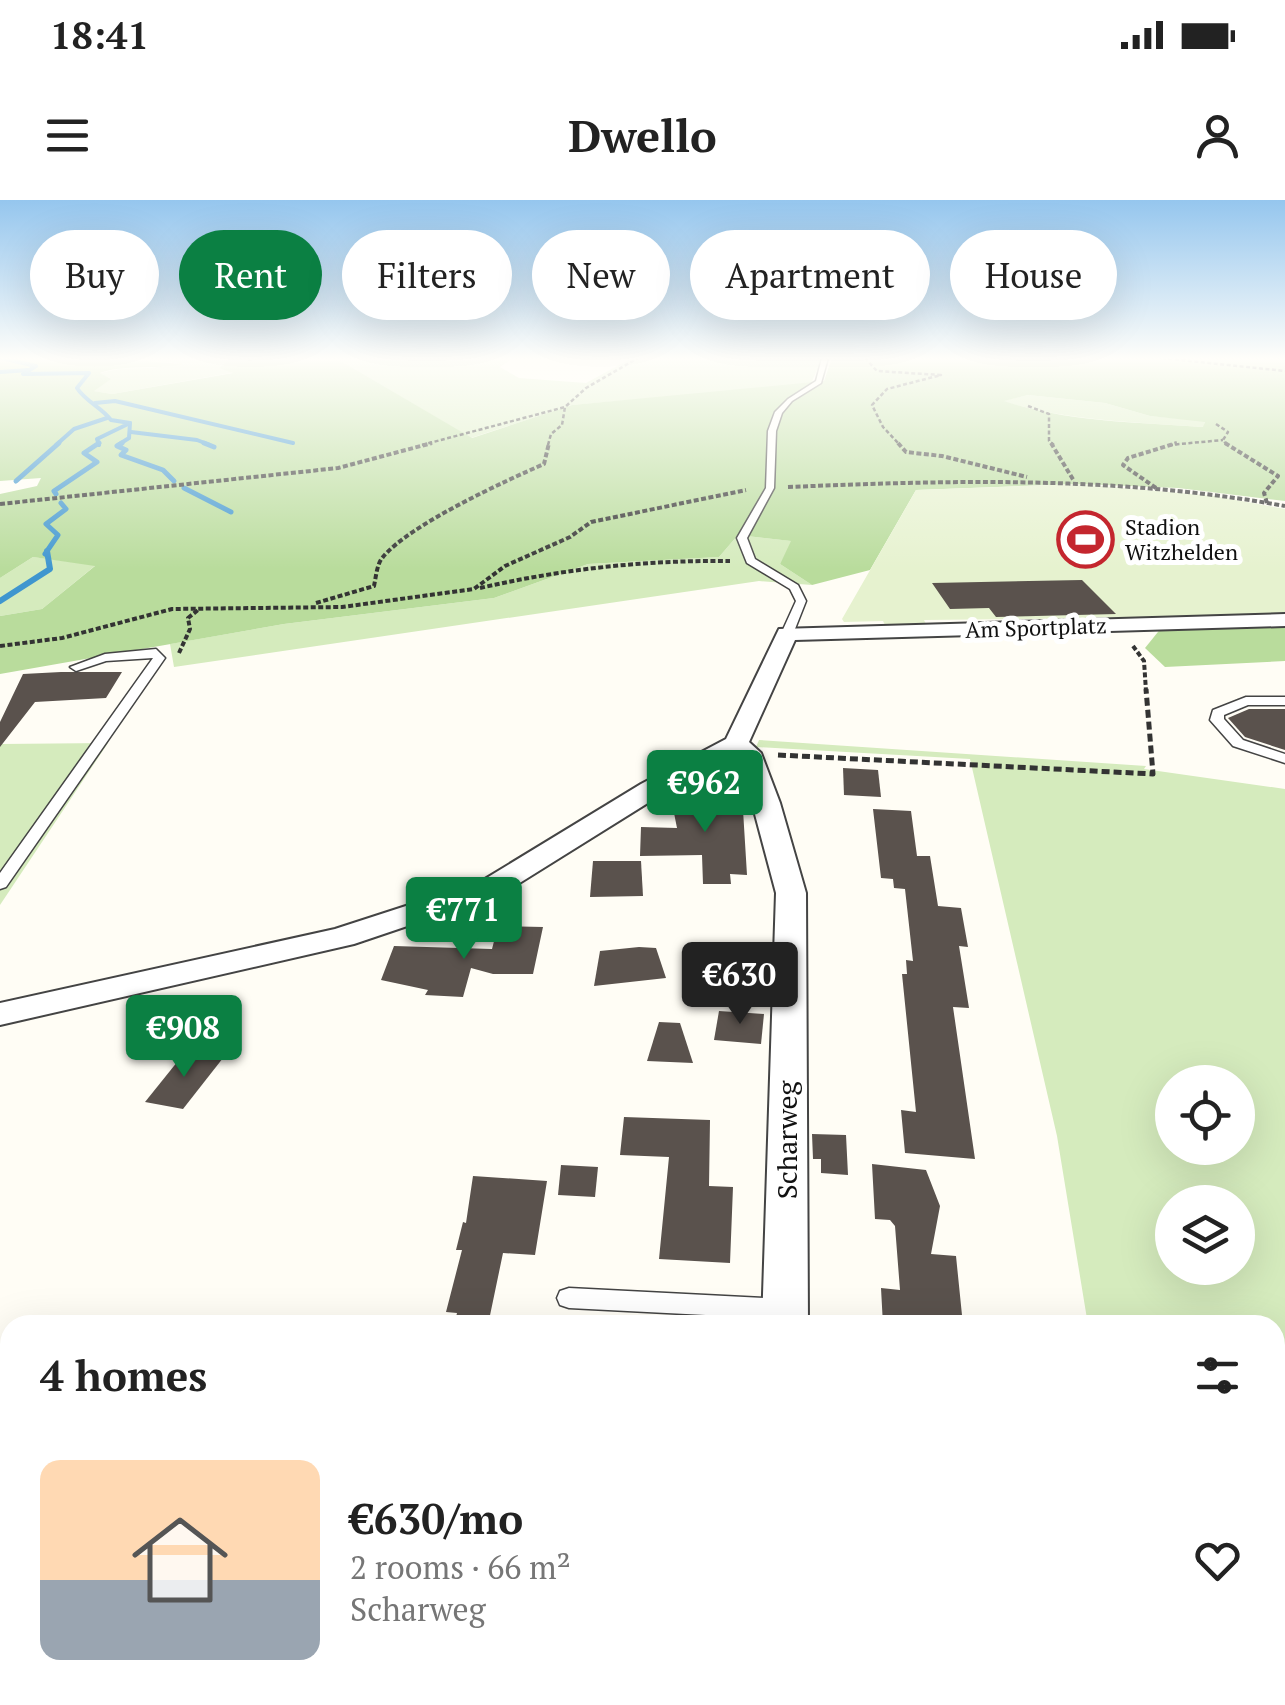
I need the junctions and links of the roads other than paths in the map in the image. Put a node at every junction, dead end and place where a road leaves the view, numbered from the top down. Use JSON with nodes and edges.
{"nodes":[{"id":1,"x":773,"y":428,"type":"edge"},
{"id":2,"x":1285,"y":620,"type":"edge"},
{"id":3,"x":787,"y":634,"type":"junction"},
{"id":4,"x":76,"y":667,"type":"dead end"},
{"id":5,"x":1285,"y":701,"type":"edge"},
{"id":6,"x":742,"y":749,"type":"junction"},
{"id":7,"x":1285,"y":759,"type":"edge"},
{"id":8,"x":0,"y":884,"type":"edge"},
{"id":9,"x":0,"y":1014,"type":"edge"},
{"id":10,"x":569,"y":1298,"type":"dead end"},
{"id":11,"x":762,"y":1315,"type":"edge"},
{"id":12,"x":785,"y":1315,"type":"edge"}],
"edges":[{"from":1,"to":3,"type":"lane"},
{"from":2,"to":3,"type":"street","name":"Am Sportplatz"},
{"from":3,"to":6,"type":"street"},
{"from":4,"to":8,"type":"lane"},
{"from":5,"to":7,"type":"lane"},
{"from":6,"to":9,"type":"street"},
{"from":6,"to":12,"type":"street","name":"Scharweg"},
{"from":10,"to":11,"type":"lane","name":"Scharweg"}]}
